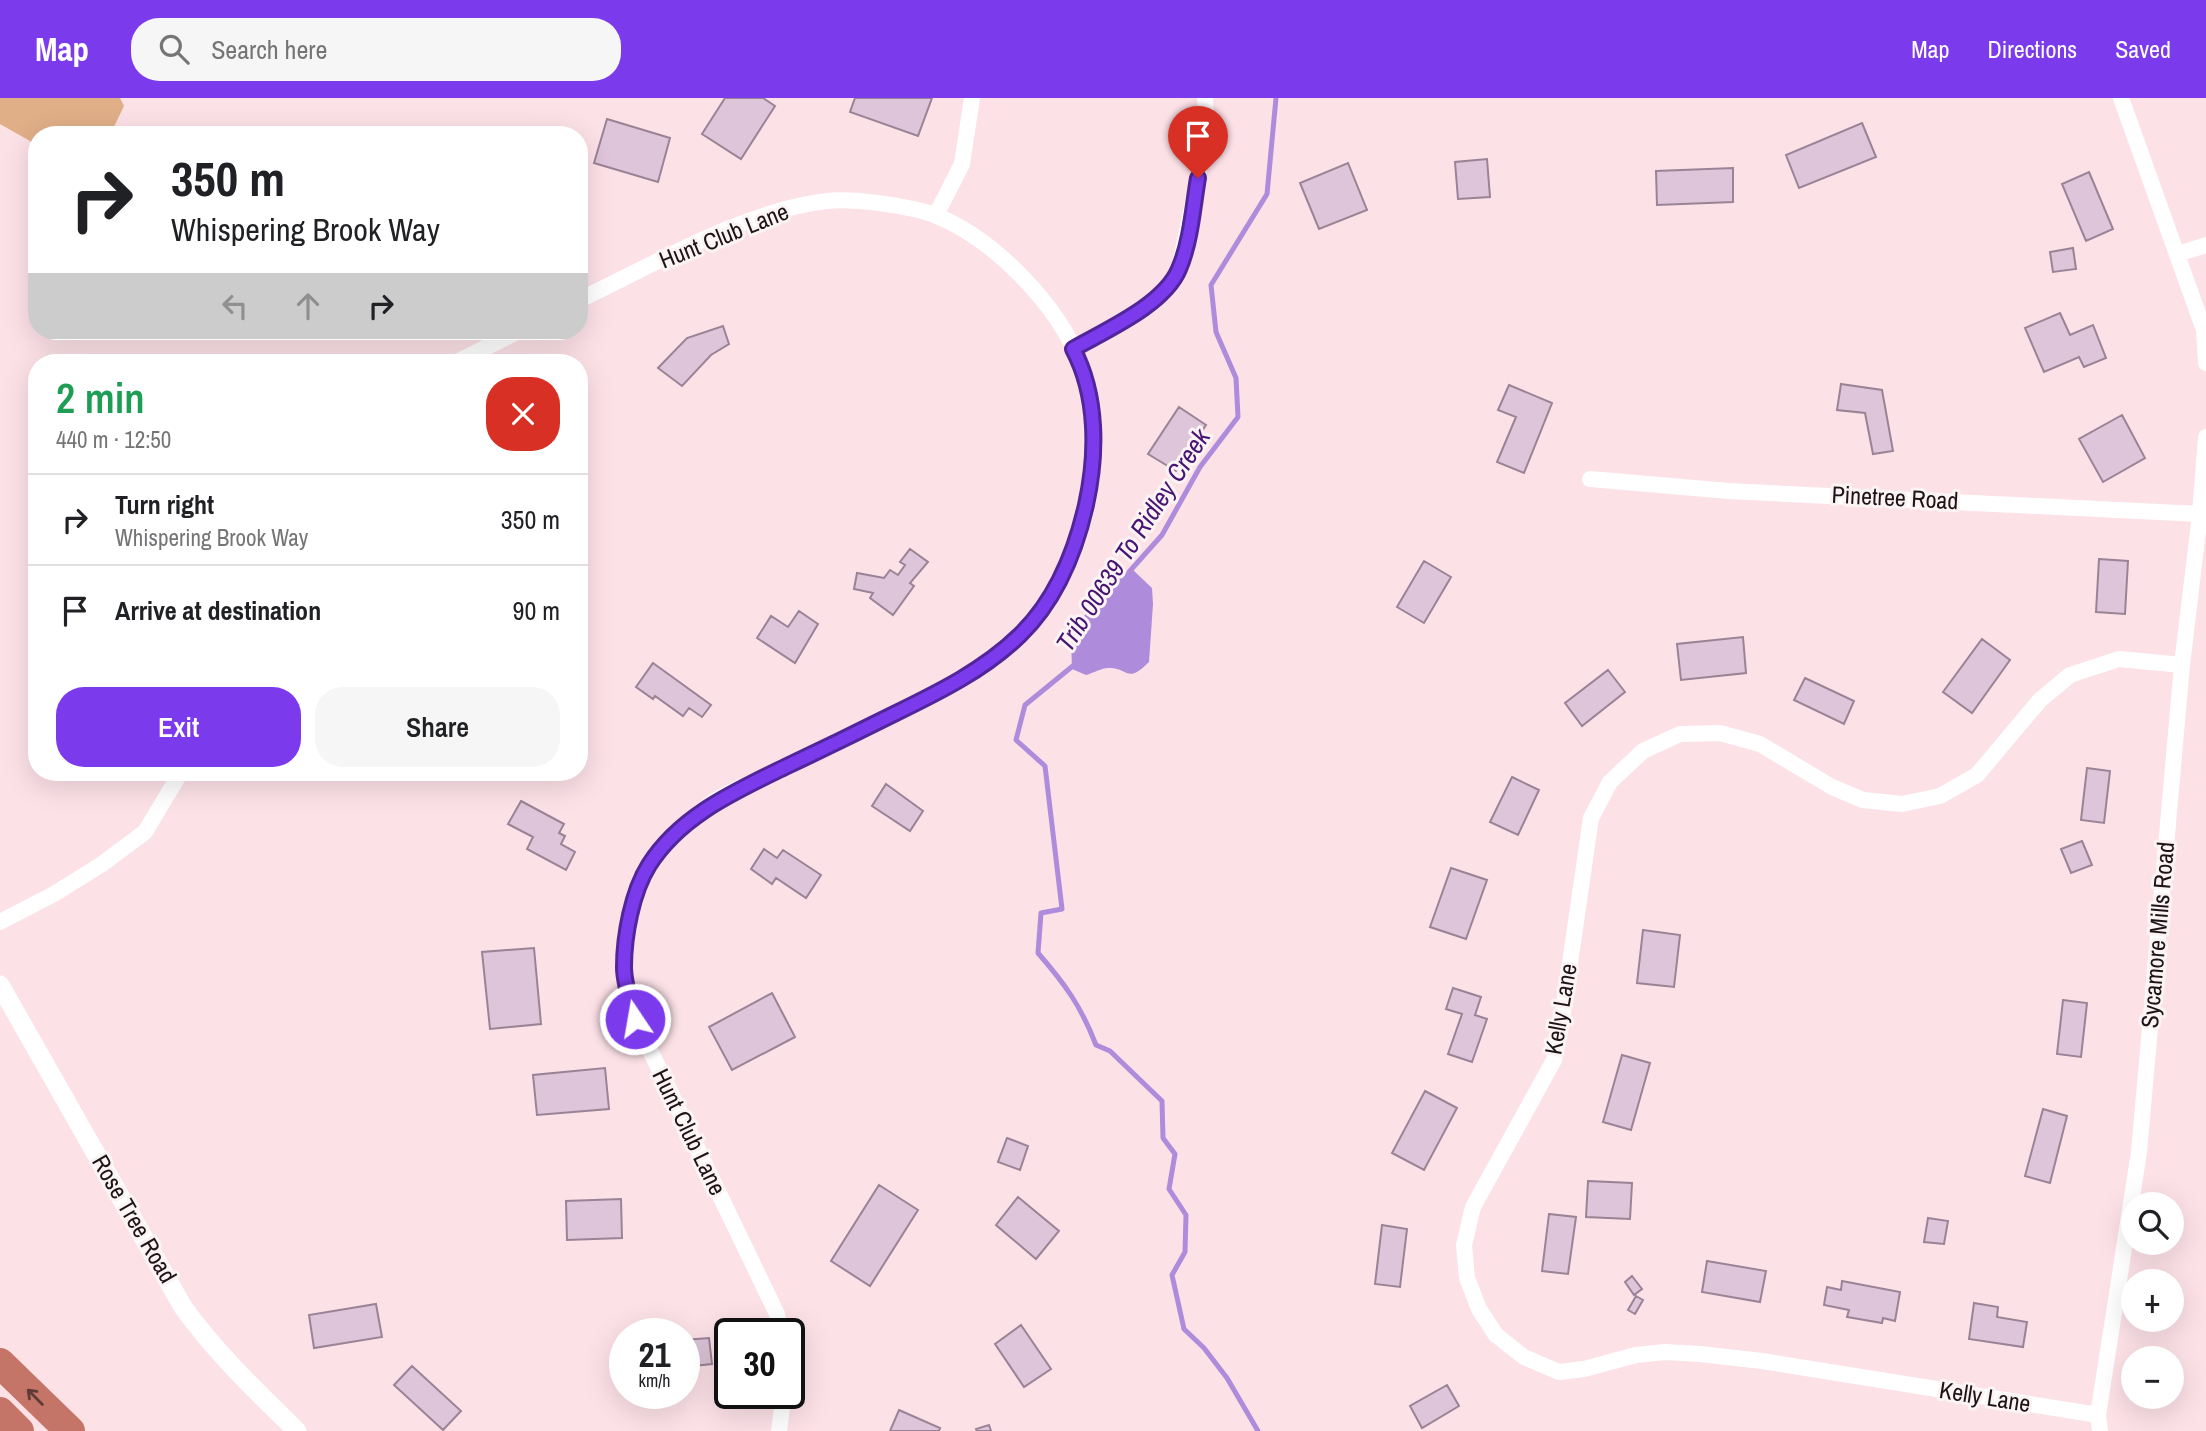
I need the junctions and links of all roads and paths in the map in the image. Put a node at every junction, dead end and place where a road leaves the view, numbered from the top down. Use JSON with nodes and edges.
{"nodes":[{"id":1,"x":972,"y":98,"type":"edge"},
{"id":2,"x":1205,"y":98,"type":"edge"},
{"id":3,"x":2121,"y":98,"type":"edge"},
{"id":4,"x":936,"y":215,"type":"junction"},
{"id":5,"x":2206,"y":245,"type":"edge"},
{"id":6,"x":2178,"y":254,"type":"junction"},
{"id":7,"x":588,"y":296,"type":"edge"},
{"id":8,"x":501,"y":340,"type":"edge"},
{"id":9,"x":1073,"y":349,"type":"junction"},
{"id":10,"x":473,"y":354,"type":"edge"},
{"id":11,"x":2206,"y":363,"type":"edge"},
{"id":12,"x":2206,"y":437,"type":"edge"},
{"id":13,"x":1590,"y":480,"type":"dead end"},
{"id":14,"x":2200,"y":514,"type":"junction"},
{"id":15,"x":2182,"y":665,"type":"junction"},
{"id":16,"x":176,"y":781,"type":"edge"},
{"id":17,"x":0,"y":922,"type":"edge"},
{"id":18,"x":0,"y":985,"type":"edge"},
{"id":19,"x":778,"y":1318,"type":"edge"},
{"id":20,"x":0,"y":1363,"type":"edge"},
{"id":21,"x":782,"y":1409,"type":"edge"},
{"id":22,"x":0,"y":1412,"type":"edge"},
{"id":23,"x":2099,"y":1423,"type":"edge"},
{"id":24,"x":19,"y":1431,"type":"edge"},
{"id":25,"x":70,"y":1431,"type":"edge"},
{"id":26,"x":298,"y":1431,"type":"edge"},
{"id":27,"x":779,"y":1431,"type":"edge"}],
"edges":[{"from":1,"to":4,"type":"street"},
{"from":2,"to":9,"type":"street"},
{"from":3,"to":6,"type":"street"},
{"from":4,"to":7,"type":"street","name":"Hunt Club Lane"},
{"from":4,"to":9,"type":"street","name":"Hunt Club Lane"},
{"from":5,"to":6,"type":"street"},
{"from":6,"to":11,"type":"street"},
{"from":8,"to":10,"type":"street"},
{"from":9,"to":19,"type":"street","name":"Hunt Club Lane"},
{"from":12,"to":14,"type":"street","name":"Sycamore Mills Road"},
{"from":13,"to":14,"type":"street","name":"Pinetree Road"},
{"from":14,"to":15,"type":"street","name":"Sycamore Mills Road"},
{"from":15,"to":23,"type":"street","name":"Sycamore Mills Road"},
{"from":15,"to":23,"type":"street","name":"Kelly Lane"},
{"from":16,"to":17,"type":"street"},
{"from":18,"to":26,"type":"street","name":"Rose Tree Road"},
{"from":25,"to":20,"type":"highway","one_way":true},
{"from":21,"to":27,"type":"street"},
{"from":22,"to":24,"type":"highway"}]}
